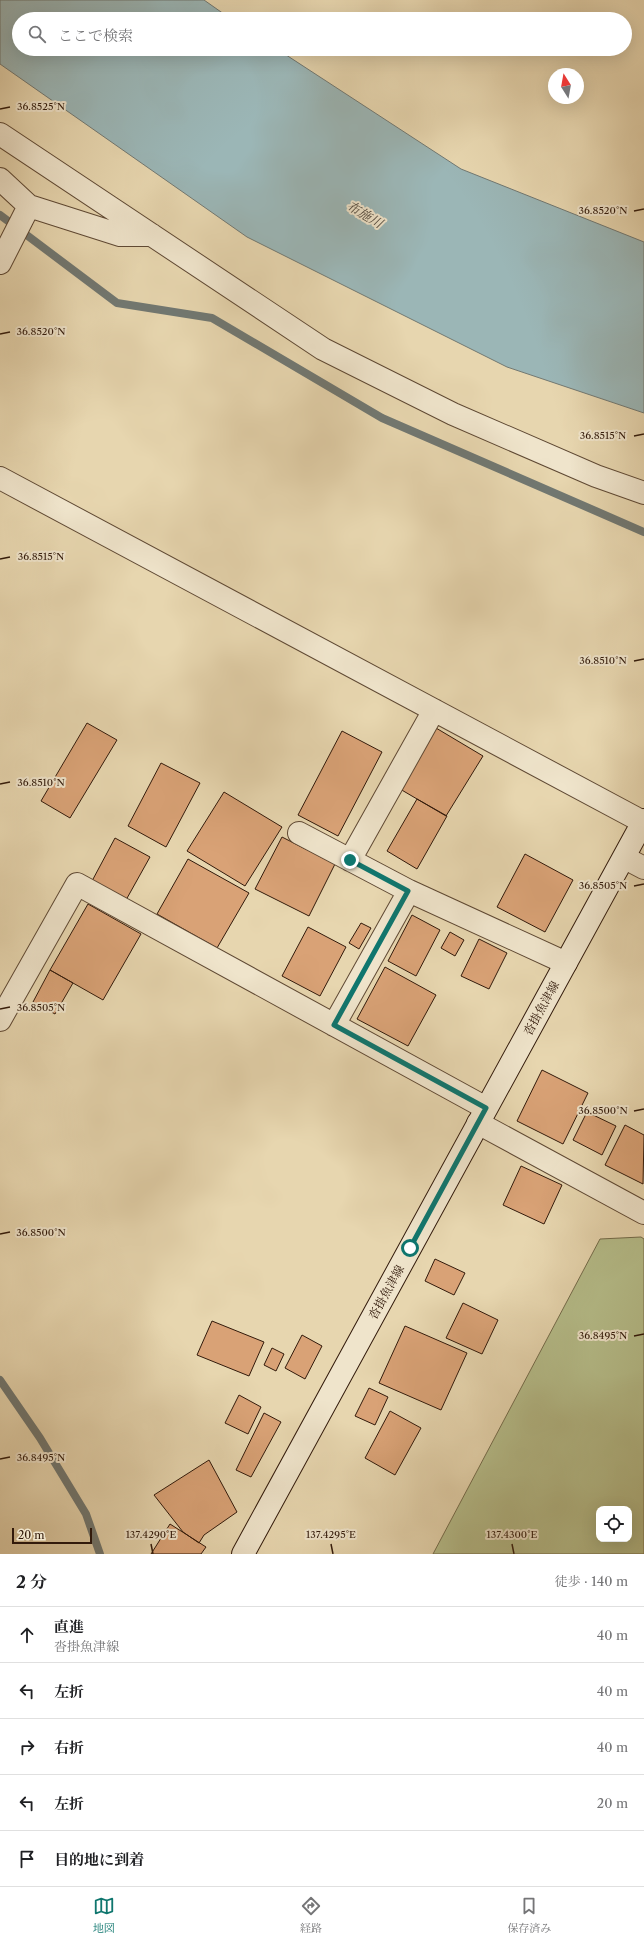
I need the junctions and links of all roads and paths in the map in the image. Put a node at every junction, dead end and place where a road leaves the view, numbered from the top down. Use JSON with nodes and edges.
{"nodes":[{"id":1,"x":0,"y":134,"type":"edge"},
{"id":2,"x":0,"y":179,"type":"edge"},
{"id":3,"x":29,"y":206,"type":"junction"},
{"id":4,"x":152,"y":236,"type":"junction"},
{"id":5,"x":0,"y":263,"type":"edge"},
{"id":6,"x":0,"y":478,"type":"edge"},
{"id":7,"x":644,"y":493,"type":"edge"},
{"id":8,"x":434,"y":710,"type":"junction"},
{"id":9,"x":644,"y":821,"type":"edge"},
{"id":10,"x":299,"y":833,"type":"dead end"},
{"id":11,"x":625,"y":858,"type":"junction"},
{"id":12,"x":350,"y":860,"type":"junction"},
{"id":13,"x":644,"y":868,"type":"edge"},
{"id":14,"x":408,"y":891,"type":"junction"},
{"id":15,"x":566,"y":963,"type":"junction"},
{"id":16,"x":0,"y":1020,"type":"edge"},
{"id":17,"x":334,"y":1025,"type":"junction"},
{"id":18,"x":482,"y":1115,"type":"junction"},
{"id":19,"x":644,"y":1213,"type":"edge"},
{"id":20,"x":243,"y":1554,"type":"edge"}],
"edges":[{"from":1,"to":4,"type":"street"},
{"from":2,"to":3,"type":"street"},
{"from":3,"to":4,"type":"street"},
{"from":3,"to":5,"type":"street"},
{"from":4,"to":7,"type":"street"},
{"from":6,"to":8,"type":"street"},
{"from":8,"to":9,"type":"street"},
{"from":8,"to":12,"type":"street"},
{"from":9,"to":11,"type":"street","name":"沓掛魚津線"},
{"from":10,"to":12,"type":"street"},
{"from":11,"to":13,"type":"street"},
{"from":11,"to":15,"type":"street","name":"沓掛魚津線"},
{"from":12,"to":14,"type":"street"},
{"from":14,"to":15,"type":"street"},
{"from":14,"to":17,"type":"street"},
{"from":15,"to":18,"type":"street","name":"沓掛魚津線"},
{"from":16,"to":17,"type":"street"},
{"from":17,"to":18,"type":"street"},
{"from":18,"to":19,"type":"street"},
{"from":18,"to":20,"type":"street","name":"沓掛魚津線"}]}
